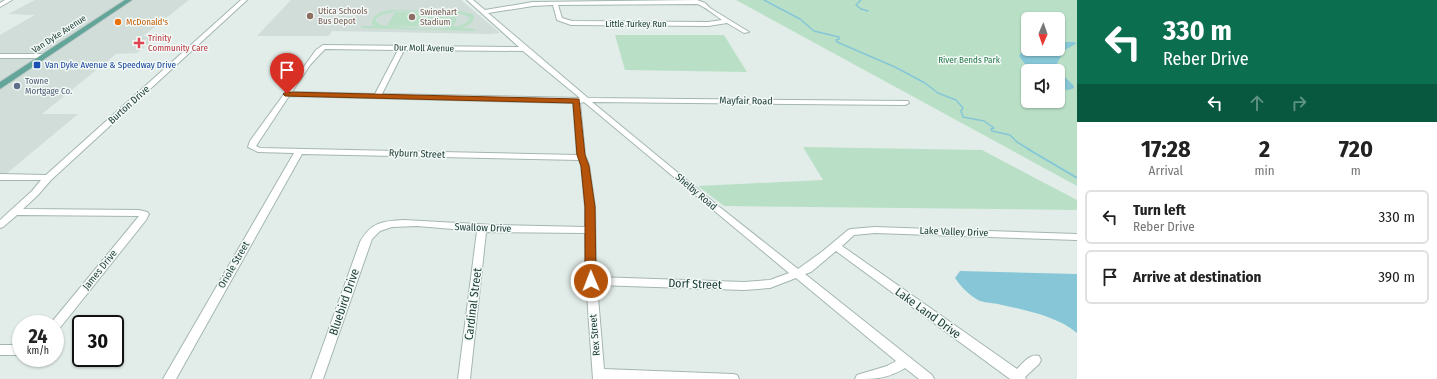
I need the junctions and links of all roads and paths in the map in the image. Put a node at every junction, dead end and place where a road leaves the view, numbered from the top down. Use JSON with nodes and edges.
{"nodes":[{"id":1,"x":9,"y":0,"type":"edge"},
{"id":2,"x":130,"y":0,"type":"edge"},
{"id":3,"x":244,"y":0,"type":"edge"},
{"id":4,"x":470,"y":0,"type":"edge"},
{"id":5,"x":555,"y":4,"type":"junction"},
{"id":6,"x":0,"y":5,"type":"edge"},
{"id":7,"x":485,"y":13,"type":"junction"},
{"id":8,"x":729,"y":22,"type":"junction"},
{"id":9,"x":746,"y":32,"type":"dead end"},
{"id":10,"x":402,"y":47,"type":"junction"},
{"id":11,"x":525,"y":49,"type":"junction"},
{"id":12,"x":0,"y":56,"type":"edge"},
{"id":13,"x":44,"y":56,"type":"junction"},
{"id":14,"x":0,"y":86,"type":"edge"},
{"id":15,"x":287,"y":94,"type":"junction"},
{"id":16,"x":378,"y":96,"type":"junction"},
{"id":17,"x":581,"y":100,"type":"junction"},
{"id":18,"x":905,"y":103,"type":"dead end"},
{"id":19,"x":300,"y":151,"type":"junction"},
{"id":20,"x":582,"y":158,"type":"junction"},
{"id":21,"x":0,"y":176,"type":"edge"},
{"id":22,"x":48,"y":178,"type":"junction"},
{"id":23,"x":14,"y":212,"type":"junction"},
{"id":24,"x":0,"y":225,"type":"edge"},
{"id":25,"x":377,"y":228,"type":"joint"},
{"id":26,"x":482,"y":228,"type":"junction"},
{"id":27,"x":590,"y":230,"type":"junction"},
{"id":28,"x":1077,"y":237,"type":"edge"},
{"id":29,"x":836,"y":246,"type":"junction"},
{"id":30,"x":797,"y":274,"type":"junction"},
{"id":31,"x":591,"y":281,"type":"junction"},
{"id":32,"x":64,"y":315,"type":"edge"},
{"id":33,"x":0,"y":350,"type":"edge"},
{"id":34,"x":12,"y":350,"type":"edge"},
{"id":35,"x":1035,"y":360,"type":"dead end"},
{"id":36,"x":906,"y":361,"type":"junction"},
{"id":37,"x":599,"y":376,"type":"edge"},
{"id":38,"x":1018,"y":378,"type":"edge"},
{"id":39,"x":169,"y":379,"type":"edge"},
{"id":40,"x":317,"y":379,"type":"edge"},
{"id":41,"x":464,"y":379,"type":"edge"},
{"id":42,"x":733,"y":379,"type":"edge"},
{"id":43,"x":861,"y":379,"type":"edge"},
{"id":44,"x":928,"y":379,"type":"edge"}],
"edges":[{"from":1,"to":6,"type":"street"},
{"from":2,"to":13,"type":"main road","name":"Van Dyke Avenue"},
{"from":3,"to":22,"type":"street","name":"Burton Drive"},
{"from":4,"to":7,"type":"street","name":"Shelby Road"},
{"from":5,"to":7,"type":"street"},
{"from":5,"to":8,"type":"street"},
{"from":5,"to":8,"type":"street","name":"Little Turkey Run"},
{"from":7,"to":11,"type":"street","name":"Shelby Road"},
{"from":8,"to":9,"type":"street"},
{"from":10,"to":11,"type":"street","name":"Dur Moll Avenue"},
{"from":10,"to":15,"type":"street","name":"Dur Moll Avenue"},
{"from":10,"to":16,"type":"street"},
{"from":11,"to":17,"type":"street","name":"Shelby Road"},
{"from":12,"to":13,"type":"street"},
{"from":13,"to":14,"type":"main road","name":"Van Dyke Avenue"},
{"from":15,"to":16,"type":"street","name":"Mayfair Road"},
{"from":15,"to":19,"type":"street","name":"Ryburn Street"},
{"from":16,"to":17,"type":"street","name":"Mayfair Road"},
{"from":17,"to":18,"type":"street","name":"Mayfair Road"},
{"from":17,"to":20,"type":"street","name":"Rex Street"},
{"from":17,"to":30,"type":"street","name":"Shelby Road"},
{"from":19,"to":20,"type":"street","name":"Ryburn Street"},
{"from":19,"to":39,"type":"street","name":"Oriole Street"},
{"from":20,"to":27,"type":"street","name":"Rex Street"},
{"from":21,"to":22,"type":"street"},
{"from":22,"to":23,"type":"street","name":"Burton Drive"},
{"from":23,"to":24,"type":"street","name":"Burton Drive"},
{"from":23,"to":32,"type":"street","name":"James Drive"},
{"from":25,"to":26,"type":"street","name":"Swallow Drive"},
{"from":25,"to":40,"type":"street","name":"Bluebird Drive"},
{"from":26,"to":27,"type":"street","name":"Swallow Drive"},
{"from":26,"to":41,"type":"street","name":"Cardinal Street"},
{"from":27,"to":31,"type":"street","name":"Rex Street"},
{"from":28,"to":29,"type":"street","name":"Lake Valley Drive"},
{"from":29,"to":30,"type":"street","name":"Lake Valley Drive"},
{"from":29,"to":38,"type":"street","name":"Lake Land Drive"},
{"from":30,"to":31,"type":"street","name":"Dorf Street"},
{"from":30,"to":36,"type":"street","name":"Shelby Road"},
{"from":31,"to":37,"type":"street","name":"Rex Street"},
{"from":33,"to":34,"type":"street"},
{"from":35,"to":38,"type":"street"},
{"from":36,"to":43,"type":"street"},
{"from":36,"to":44,"type":"street","name":"Shelby Road"},
{"from":37,"to":42,"type":"street"}]}
